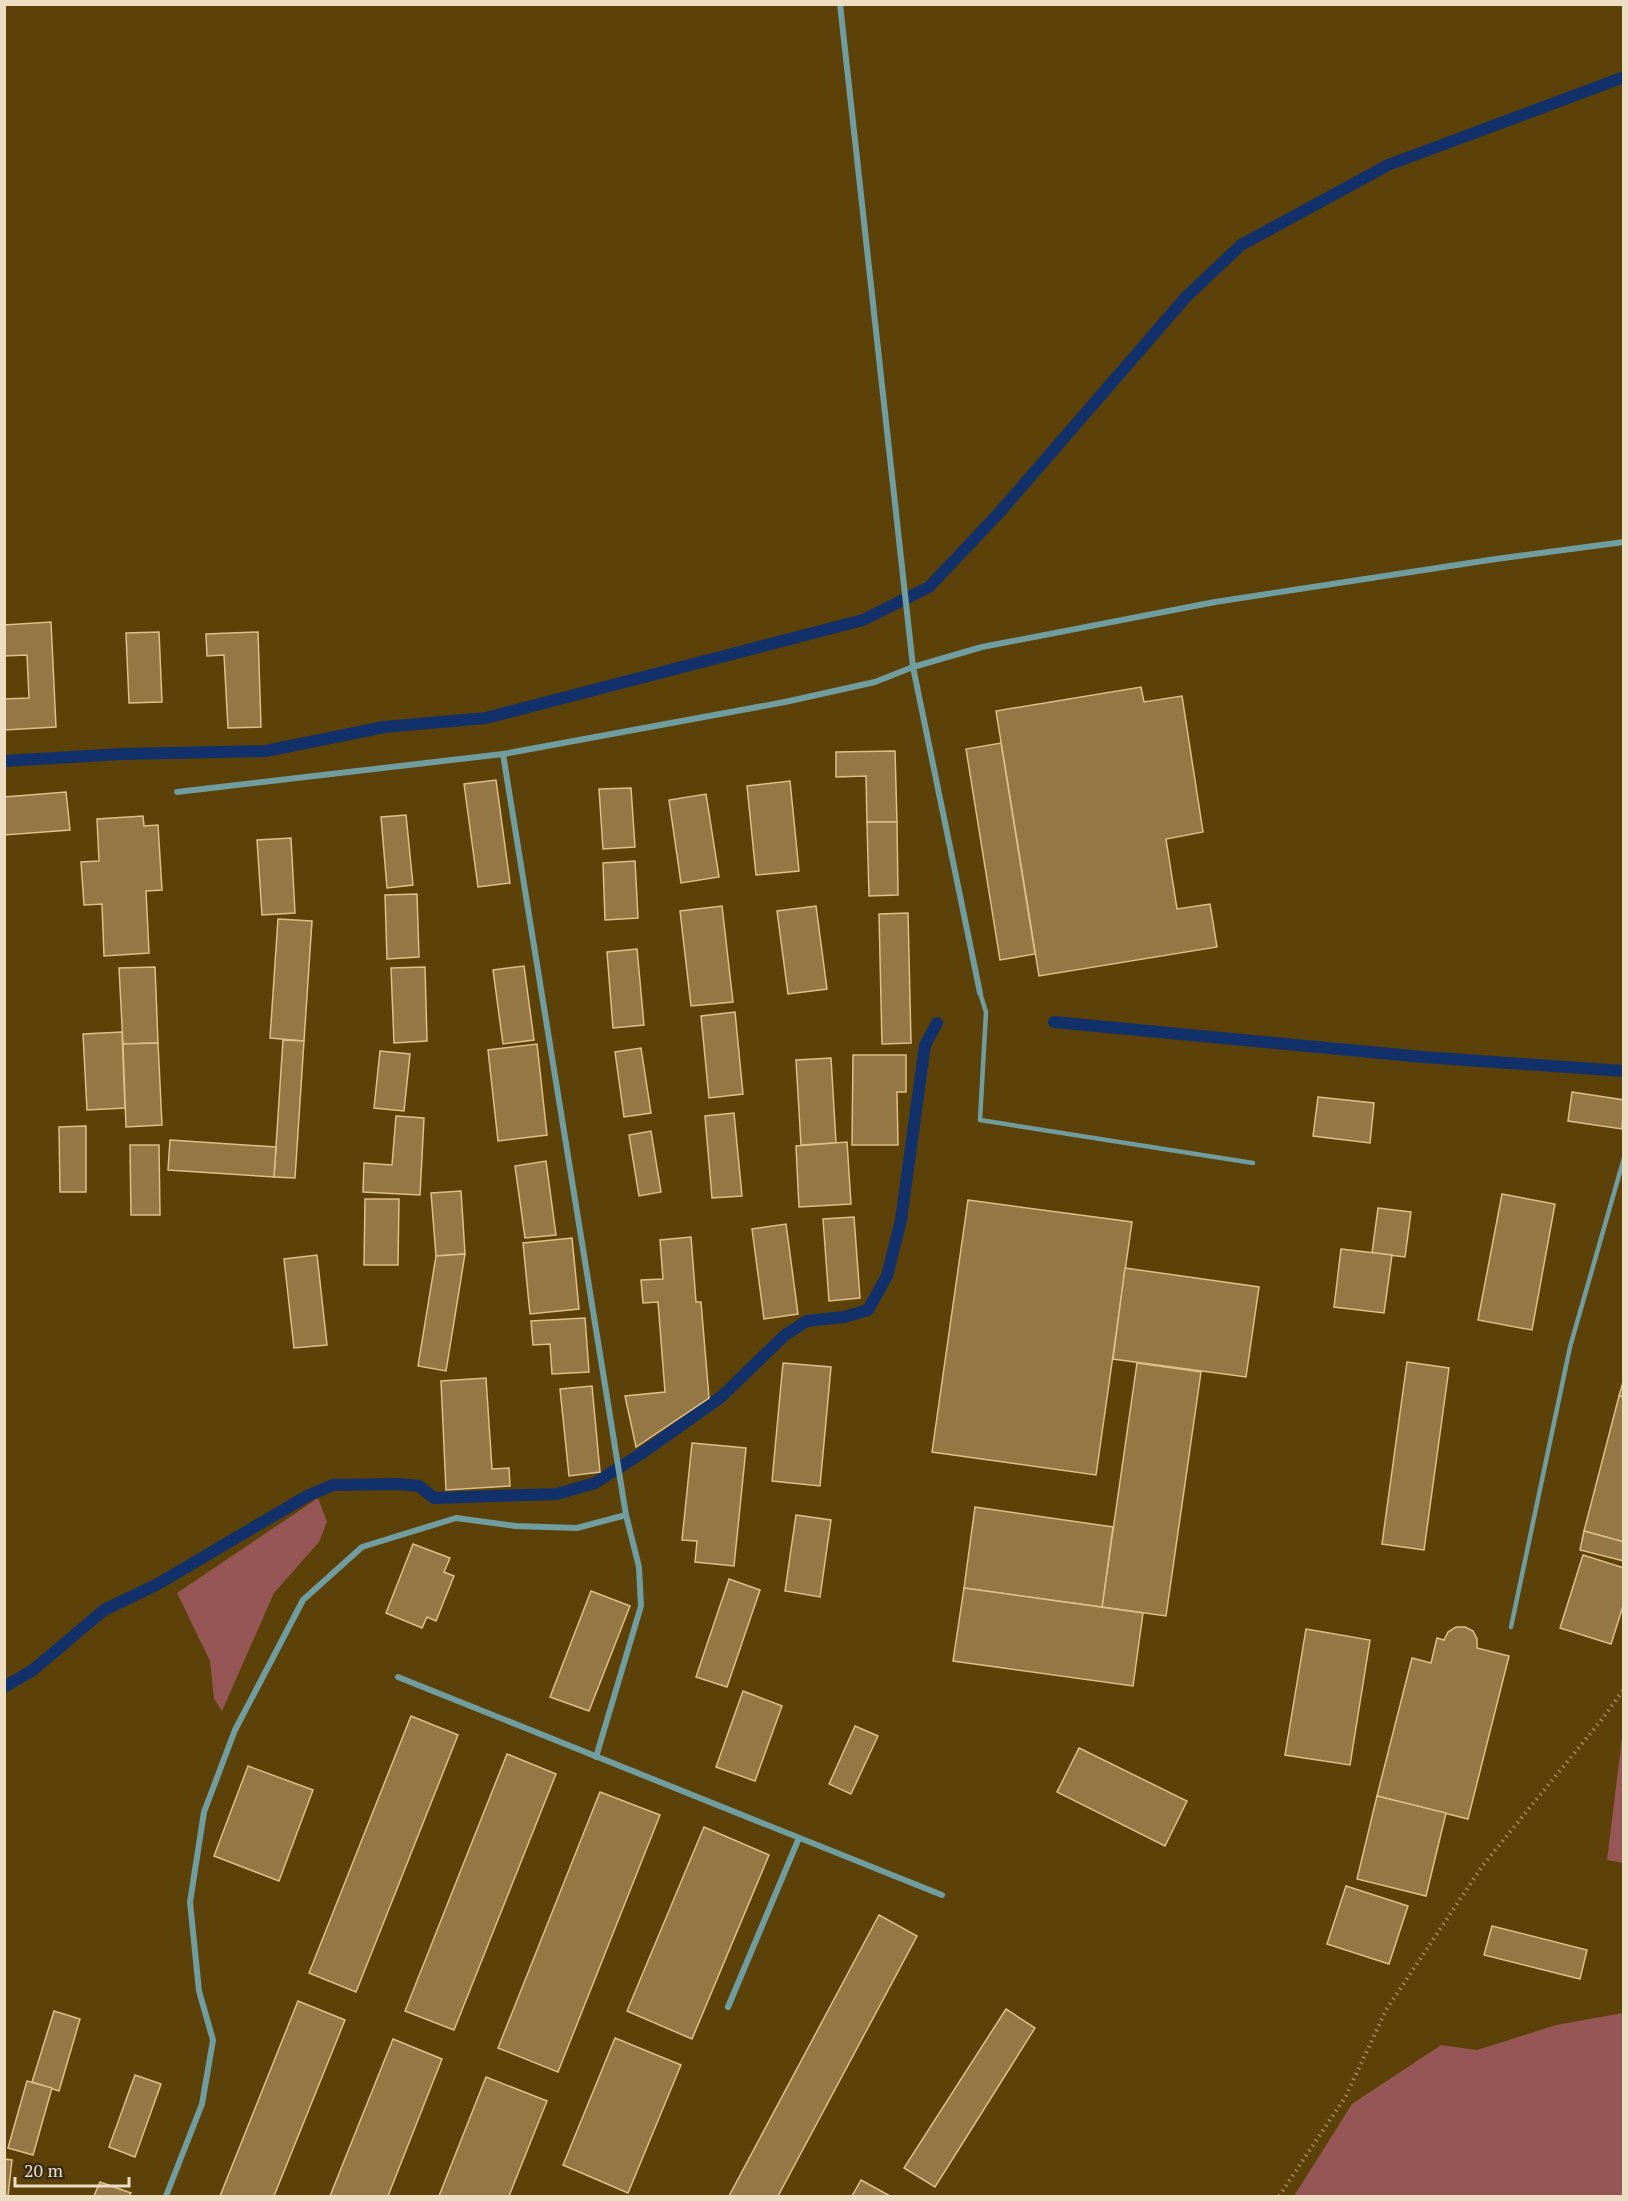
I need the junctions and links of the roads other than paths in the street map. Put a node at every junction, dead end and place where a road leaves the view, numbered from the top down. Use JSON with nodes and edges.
{"nodes":[{"id":1,"x":840,"y":4,"type":"edge"},
{"id":2,"x":1623,"y":542,"type":"edge"},
{"id":3,"x":913,"y":668,"type":"junction"},
{"id":4,"x":502,"y":754,"type":"junction"},
{"id":5,"x":177,"y":792,"type":"dead end"},
{"id":6,"x":980,"y":993,"type":"joint"},
{"id":7,"x":1623,"y":1158,"type":"edge"},
{"id":8,"x":1253,"y":1163,"type":"dead end"},
{"id":9,"x":626,"y":1515,"type":"junction"},
{"id":10,"x":1511,"y":1627,"type":"dead end"},
{"id":11,"x":398,"y":1677,"type":"dead end"},
{"id":12,"x":596,"y":1757,"type":"junction"},
{"id":13,"x":799,"y":1838,"type":"junction"},
{"id":14,"x":942,"y":1895,"type":"dead end"},
{"id":15,"x":728,"y":2007,"type":"dead end"},
{"id":16,"x":166,"y":2196,"type":"edge"}],
"edges":[{"from":1,"to":3,"type":"street"},
{"from":2,"to":3,"type":"street"},
{"from":3,"to":4,"type":"street"},
{"from":3,"to":6,"type":"street"},
{"from":4,"to":5,"type":"street"},
{"from":4,"to":9,"type":"street"},
{"from":6,"to":8,"type":"lane"},
{"from":7,"to":10,"type":"lane"},
{"from":9,"to":12,"type":"street"},
{"from":9,"to":16,"type":"street"},
{"from":11,"to":12,"type":"street"},
{"from":12,"to":13,"type":"street"},
{"from":13,"to":14,"type":"street"},
{"from":13,"to":15,"type":"street"}]}
